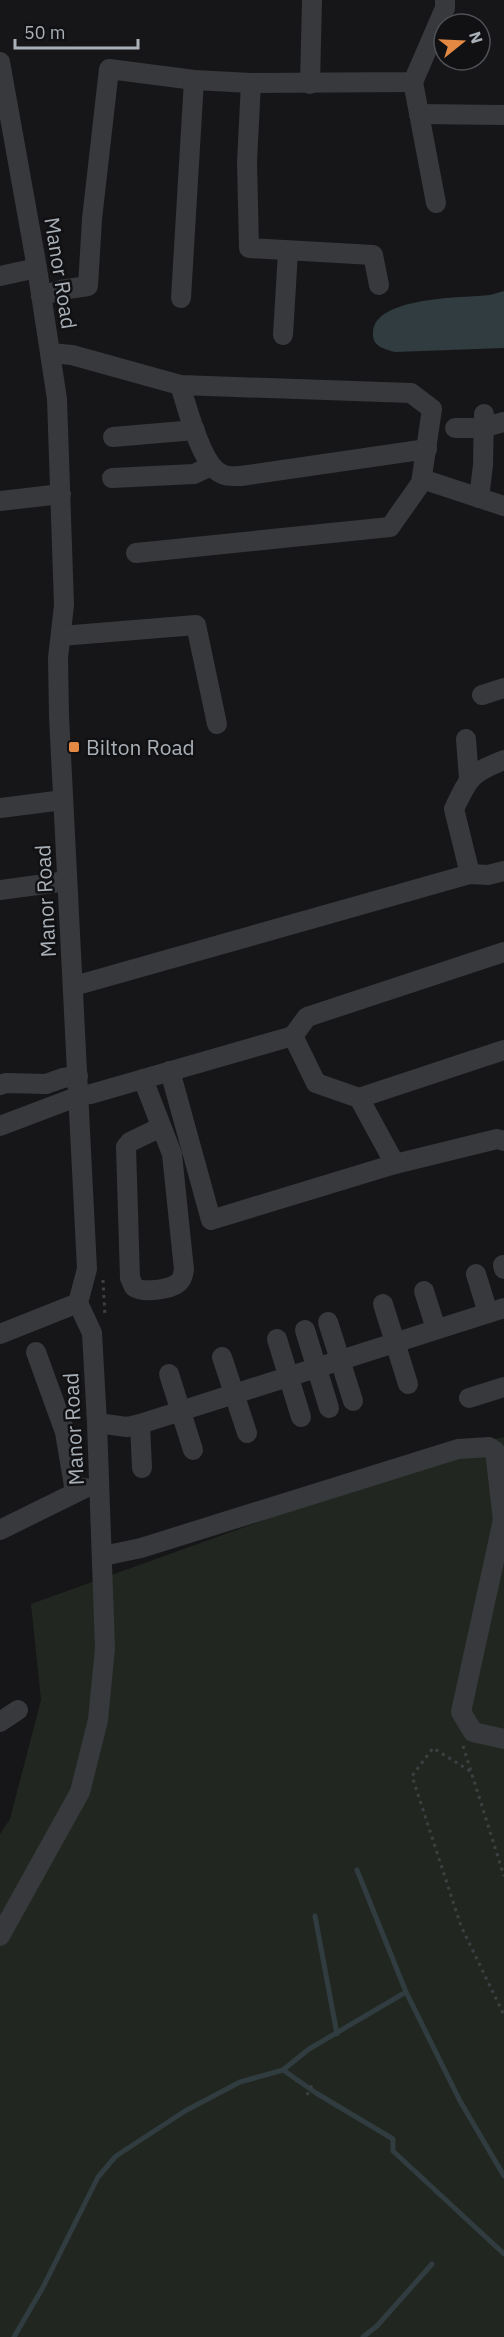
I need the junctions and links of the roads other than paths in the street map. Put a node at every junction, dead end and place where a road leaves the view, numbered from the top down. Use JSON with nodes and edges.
{"nodes":[{"id":1,"x":312,"y":0,"type":"edge"},
{"id":2,"x":445,"y":0,"type":"edge"},
{"id":3,"x":0,"y":62,"type":"edge"},
{"id":4,"x":194,"y":80,"type":"junction"},
{"id":5,"x":413,"y":82,"type":"junction"},
{"id":6,"x":251,"y":83,"type":"junction"},
{"id":7,"x":310,"y":84,"type":"junction"},
{"id":8,"x":419,"y":114,"type":"junction"},
{"id":9,"x":504,"y":115,"type":"edge"},
{"id":10,"x":436,"y":202,"type":"dead end"},
{"id":11,"x":288,"y":252,"type":"junction"},
{"id":12,"x":37,"y":268,"type":"junction"},
{"id":13,"x":0,"y":276,"type":"edge"},
{"id":14,"x":379,"y":285,"type":"dead end"},
{"id":15,"x":41,"y":296,"type":"junction"},
{"id":16,"x":181,"y":297,"type":"dead end"},
{"id":17,"x":284,"y":335,"type":"dead end"},
{"id":18,"x":50,"y":353,"type":"junction"},
{"id":19,"x":180,"y":385,"type":"junction"},
{"id":20,"x":483,"y":421,"type":"junction"},
{"id":21,"x":504,"y":422,"type":"edge"},
{"id":22,"x":455,"y":428,"type":"dead end"},
{"id":23,"x":195,"y":430,"type":"junction"},
{"id":24,"x":113,"y":437,"type":"dead end"},
{"id":25,"x":427,"y":448,"type":"junction"},
{"id":26,"x":211,"y":466,"type":"junction"},
{"id":27,"x":112,"y":478,"type":"dead end"},
{"id":28,"x":422,"y":479,"type":"junction"},
{"id":29,"x":61,"y":494,"type":"junction"},
{"id":30,"x":479,"y":498,"type":"junction"},
{"id":31,"x":0,"y":501,"type":"edge"},
{"id":32,"x":504,"y":506,"type":"edge"},
{"id":33,"x":136,"y":553,"type":"dead end"},
{"id":34,"x":61,"y":636,"type":"junction"},
{"id":35,"x":504,"y":688,"type":"edge"},
{"id":36,"x":482,"y":695,"type":"dead end"},
{"id":37,"x":217,"y":724,"type":"dead end"},
{"id":38,"x":466,"y":739,"type":"dead end"},
{"id":39,"x":504,"y":760,"type":"edge"},
{"id":40,"x":469,"y":779,"type":"junction"},
{"id":41,"x":63,"y":800,"type":"junction"},
{"id":42,"x":0,"y":808,"type":"edge"},
{"id":43,"x":504,"y":871,"type":"edge"},
{"id":44,"x":470,"y":874,"type":"junction"},
{"id":45,"x":67,"y":881,"type":"junction"},
{"id":46,"x":0,"y":890,"type":"edge"},
{"id":47,"x":504,"y":952,"type":"edge"},
{"id":48,"x":74,"y":986,"type":"junction"},
{"id":49,"x":293,"y":1036,"type":"junction"},
{"id":50,"x":504,"y":1050,"type":"edge"},
{"id":51,"x":170,"y":1071,"type":"junction"},
{"id":52,"x":78,"y":1076,"type":"junction"},
{"id":53,"x":143,"y":1079,"type":"junction"},
{"id":54,"x":0,"y":1085,"type":"edge"},
{"id":55,"x":79,"y":1096,"type":"junction"},
{"id":56,"x":359,"y":1098,"type":"junction"},
{"id":57,"x":0,"y":1126,"type":"edge"},
{"id":58,"x":160,"y":1127,"type":"junction"},
{"id":59,"x":504,"y":1141,"type":"edge"},
{"id":60,"x":395,"y":1164,"type":"junction"},
{"id":61,"x":476,"y":1274,"type":"dead end"},
{"id":62,"x":429,"y":1289,"type":"dead end"},
{"id":63,"x":78,"y":1303,"type":"junction"},
{"id":64,"x":377,"y":1306,"type":"dead end"},
{"id":65,"x":496,"y":1310,"type":"edge"},
{"id":66,"x":317,"y":1326,"type":"dead end"},
{"id":67,"x":441,"y":1328,"type":"junction"},
{"id":68,"x":0,"y":1334,"type":"edge"},
{"id":69,"x":270,"y":1341,"type":"dead end"},
{"id":70,"x":389,"y":1344,"type":"junction"},
{"id":71,"x":36,"y":1352,"type":"dead end"},
{"id":72,"x":217,"y":1358,"type":"dead end"},
{"id":73,"x":329,"y":1364,"type":"junction"},
{"id":74,"x":164,"y":1376,"type":"dead end"},
{"id":75,"x":283,"y":1379,"type":"junction"},
{"id":76,"x":402,"y":1385,"type":"dead end"},
{"id":77,"x":504,"y":1387,"type":"edge"},
{"id":78,"x":229,"y":1396,"type":"junction"},
{"id":79,"x":469,"y":1398,"type":"dead end"},
{"id":80,"x":341,"y":1404,"type":"dead end"},
{"id":81,"x":175,"y":1413,"type":"junction"},
{"id":82,"x":295,"y":1418,"type":"dead end"},
{"id":83,"x":97,"y":1423,"type":"junction"},
{"id":84,"x":140,"y":1424,"type":"junction"},
{"id":85,"x":242,"y":1435,"type":"dead end"},
{"id":86,"x":187,"y":1451,"type":"dead end"},
{"id":87,"x":142,"y":1468,"type":"dead end"},
{"id":88,"x":99,"y":1486,"type":"junction"},
{"id":89,"x":75,"y":1492,"type":"junction"},
{"id":90,"x":504,"y":1519,"type":"edge"},
{"id":91,"x":0,"y":1530,"type":"edge"},
{"id":92,"x":103,"y":1556,"type":"junction"},
{"id":93,"x":18,"y":1710,"type":"dead end"},
{"id":94,"x":0,"y":1722,"type":"edge"},
{"id":95,"x":504,"y":1739,"type":"edge"},
{"id":96,"x":0,"y":1936,"type":"edge"}],
"edges":[{"from":1,"to":7,"type":"street"},
{"from":2,"to":5,"type":"street"},
{"from":3,"to":12,"type":"street","name":"Manor Road"},
{"from":4,"to":6,"type":"street"},
{"from":4,"to":15,"type":"street"},
{"from":4,"to":16,"type":"street"},
{"from":5,"to":7,"type":"street"},
{"from":5,"to":8,"type":"street"},
{"from":6,"to":7,"type":"street"},
{"from":6,"to":11,"type":"street"},
{"from":8,"to":9,"type":"street"},
{"from":8,"to":10,"type":"street"},
{"from":11,"to":14,"type":"street"},
{"from":11,"to":17,"type":"street"},
{"from":12,"to":13,"type":"street"},
{"from":12,"to":15,"type":"street","name":"Manor Road"},
{"from":15,"to":18,"type":"street","name":"Manor Road"},
{"from":18,"to":19,"type":"street"},
{"from":18,"to":29,"type":"street","name":"Manor Road"},
{"from":19,"to":23,"type":"street"},
{"from":19,"to":25,"type":"street"},
{"from":20,"to":21,"type":"street"},
{"from":20,"to":22,"type":"street"},
{"from":20,"to":30,"type":"street"},
{"from":23,"to":24,"type":"street"},
{"from":23,"to":26,"type":"street"},
{"from":25,"to":26,"type":"street"},
{"from":25,"to":28,"type":"street"},
{"from":26,"to":27,"type":"street"},
{"from":28,"to":30,"type":"street"},
{"from":28,"to":33,"type":"street"},
{"from":29,"to":31,"type":"street"},
{"from":29,"to":34,"type":"street","name":"Manor Road"},
{"from":30,"to":32,"type":"street"},
{"from":34,"to":37,"type":"street"},
{"from":34,"to":41,"type":"street","name":"Manor Road"},
{"from":35,"to":36,"type":"street"},
{"from":38,"to":40,"type":"street"},
{"from":39,"to":40,"type":"street"},
{"from":40,"to":44,"type":"street"},
{"from":41,"to":42,"type":"street"},
{"from":41,"to":45,"type":"street","name":"Manor Road"},
{"from":43,"to":44,"type":"street"},
{"from":44,"to":48,"type":"street"},
{"from":45,"to":46,"type":"street"},
{"from":45,"to":48,"type":"street","name":"Manor Road"},
{"from":47,"to":49,"type":"street"},
{"from":48,"to":52,"type":"street","name":"Manor Road"},
{"from":49,"to":51,"type":"street"},
{"from":49,"to":56,"type":"street"},
{"from":50,"to":56,"type":"street"},
{"from":51,"to":53,"type":"street"},
{"from":51,"to":60,"type":"street"},
{"from":52,"to":54,"type":"street"},
{"from":52,"to":55,"type":"street","name":"Manor Road"},
{"from":53,"to":55,"type":"street"},
{"from":53,"to":58,"type":"street"},
{"from":55,"to":57,"type":"street"},
{"from":55,"to":63,"type":"street","name":"Manor Road"},
{"from":56,"to":60,"type":"street"},
{"from":58,"to":58,"type":"street"},
{"from":59,"to":60,"type":"street"},
{"from":61,"to":65,"type":"street"},
{"from":62,"to":67,"type":"street"},
{"from":63,"to":68,"type":"street"},
{"from":63,"to":83,"type":"street","name":"Manor Road"},
{"from":64,"to":70,"type":"street"},
{"from":65,"to":67,"type":"street"},
{"from":66,"to":73,"type":"street"},
{"from":67,"to":70,"type":"street"},
{"from":69,"to":75,"type":"street"},
{"from":70,"to":73,"type":"street"},
{"from":70,"to":76,"type":"street"},
{"from":71,"to":89,"type":"street"},
{"from":72,"to":78,"type":"street"},
{"from":73,"to":75,"type":"street"},
{"from":73,"to":80,"type":"street"},
{"from":74,"to":81,"type":"street"},
{"from":75,"to":78,"type":"street"},
{"from":75,"to":82,"type":"street"},
{"from":77,"to":79,"type":"street"},
{"from":78,"to":81,"type":"street"},
{"from":78,"to":85,"type":"street"},
{"from":81,"to":84,"type":"street"},
{"from":81,"to":86,"type":"street"},
{"from":83,"to":84,"type":"street"},
{"from":83,"to":88,"type":"street","name":"Manor Road"},
{"from":84,"to":87,"type":"street"},
{"from":88,"to":89,"type":"street"},
{"from":88,"to":92,"type":"street","name":"Manor Road"},
{"from":89,"to":91,"type":"street"},
{"from":90,"to":92,"type":"street"},
{"from":90,"to":95,"type":"street"},
{"from":92,"to":96,"type":"street","name":"Manor Road"},
{"from":93,"to":94,"type":"street"}]}
